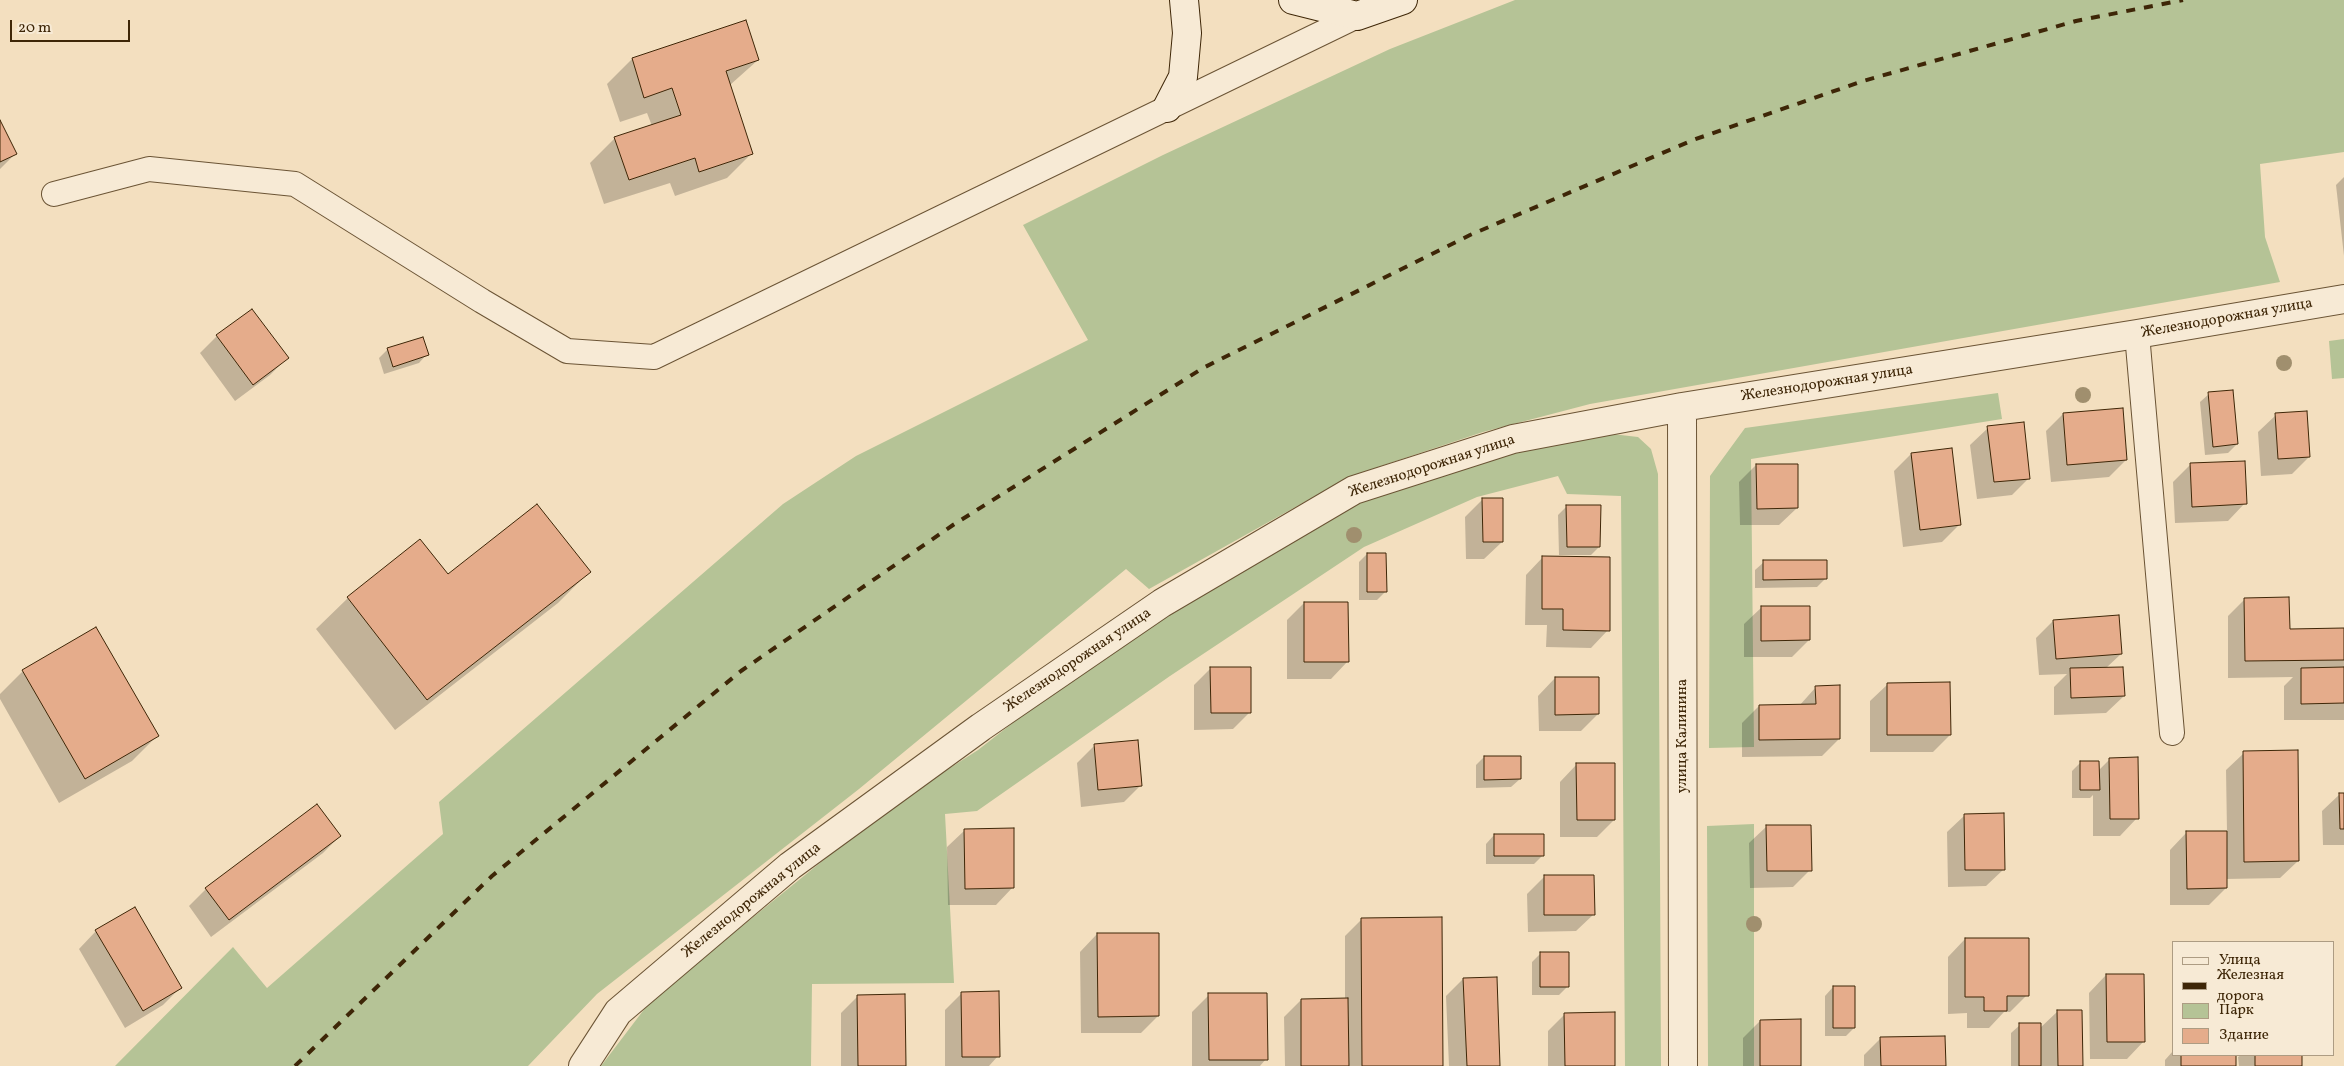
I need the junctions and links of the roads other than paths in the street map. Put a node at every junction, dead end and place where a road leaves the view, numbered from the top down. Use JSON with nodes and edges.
{"nodes":[{"id":1,"x":1184,"y":0,"type":"edge"},
{"id":2,"x":1293,"y":0,"type":"edge"},
{"id":3,"x":1403,"y":0,"type":"edge"},
{"id":4,"x":1357,"y":16,"type":"junction"},
{"id":5,"x":1168,"y":108,"type":"junction"},
{"id":6,"x":54,"y":194,"type":"dead end"},
{"id":7,"x":2344,"y":299,"type":"edge"},
{"id":8,"x":2137,"y":334,"type":"junction"},
{"id":9,"x":1682,"y":407,"type":"junction"},
{"id":10,"x":2172,"y":733,"type":"dead end"},
{"id":11,"x":583,"y":1066,"type":"edge"},
{"id":12,"x":1682,"y":1066,"type":"edge"}],
"edges":[{"from":1,"to":5,"type":"street"},
{"from":2,"to":4,"type":"street"},
{"from":3,"to":4,"type":"street"},
{"from":4,"to":5,"type":"lane"},
{"from":5,"to":6,"type":"lane"},
{"from":7,"to":8,"type":"street","name":"Железнодорожная улица"},
{"from":8,"to":9,"type":"street","name":"Железнодорожная улица"},
{"from":8,"to":10,"type":"lane"},
{"from":9,"to":11,"type":"street","name":"Железнодорожная улица"},
{"from":9,"to":12,"type":"street","name":"улица Калинина"}]}
